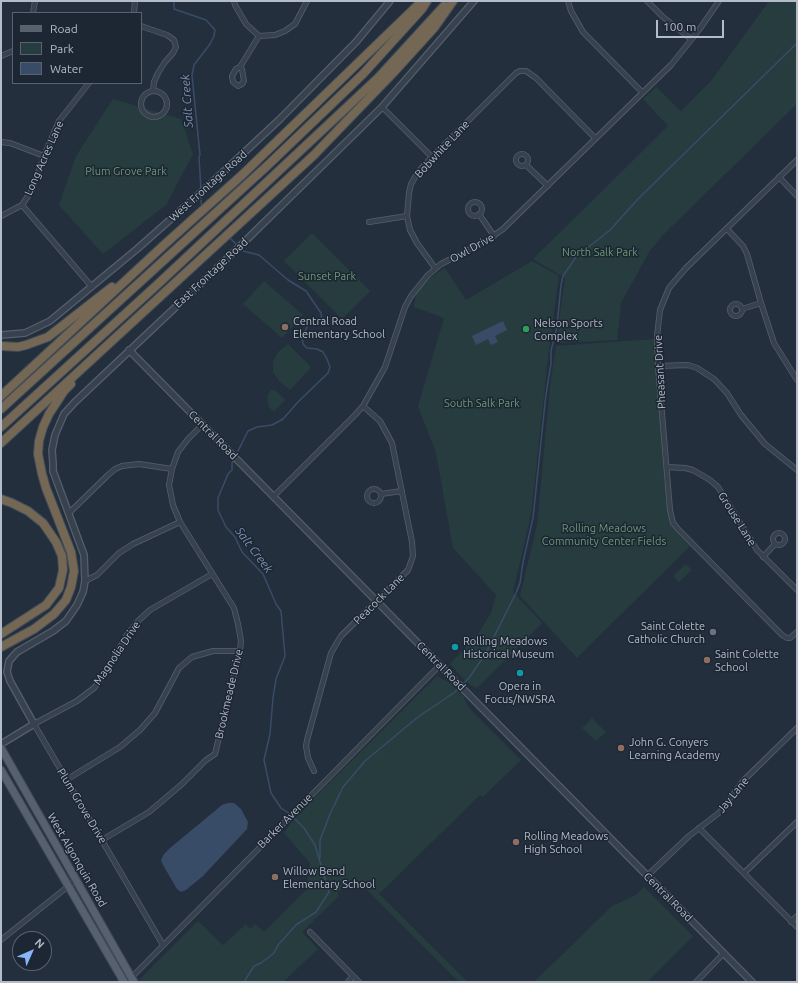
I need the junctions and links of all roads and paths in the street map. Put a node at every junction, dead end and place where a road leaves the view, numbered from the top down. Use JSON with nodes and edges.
{"nodes":[{"id":1,"x":35,"y":1,"type":"edge"},
{"id":2,"x":135,"y":1,"type":"edge"},
{"id":3,"x":234,"y":1,"type":"edge"},
{"id":4,"x":306,"y":1,"type":"edge"},
{"id":5,"x":422,"y":1,"type":"edge"},
{"id":6,"x":427,"y":1,"type":"edge"},
{"id":7,"x":449,"y":1,"type":"edge"},
{"id":8,"x":453,"y":1,"type":"edge"},
{"id":9,"x":474,"y":1,"type":"edge"},
{"id":10,"x":568,"y":1,"type":"edge"},
{"id":11,"x":647,"y":1,"type":"edge"},
{"id":12,"x":719,"y":1,"type":"edge"},
{"id":13,"x":388,"y":2,"type":"edge"},
{"id":14,"x":33,"y":12,"type":"edge"},
{"id":15,"x":134,"y":12,"type":"edge"},
{"id":16,"x":142,"y":26,"type":"edge"},
{"id":17,"x":259,"y":36,"type":"junction"},
{"id":18,"x":691,"y":39,"type":"junction"},
{"id":19,"x":12,"y":51,"type":"edge"},
{"id":20,"x":1,"y":56,"type":"edge"},
{"id":21,"x":240,"y":67,"type":"dead end"},
{"id":22,"x":88,"y":84,"type":"edge"},
{"id":23,"x":153,"y":91,"type":"junction"},
{"id":24,"x":642,"y":92,"type":"junction"},
{"id":25,"x":382,"y":107,"type":"junction"},
{"id":26,"x":595,"y":138,"type":"junction"},
{"id":27,"x":1,"y":142,"type":"edge"},
{"id":28,"x":44,"y":156,"type":"junction"},
{"id":29,"x":432,"y":157,"type":"junction"},
{"id":30,"x":797,"y":160,"type":"edge"},
{"id":31,"x":526,"y":165,"type":"dead end"},
{"id":32,"x":779,"y":178,"type":"junction"},
{"id":33,"x":548,"y":186,"type":"junction"},
{"id":34,"x":797,"y":196,"type":"edge"},
{"id":35,"x":22,"y":206,"type":"junction"},
{"id":36,"x":479,"y":214,"type":"dead end"},
{"id":37,"x":1,"y":216,"type":"edge"},
{"id":38,"x":407,"y":216,"type":"junction"},
{"id":39,"x":369,"y":222,"type":"dead end"},
{"id":40,"x":727,"y":229,"type":"junction"},
{"id":41,"x":494,"y":236,"type":"junction"},
{"id":42,"x":164,"y":245,"type":"junction"},
{"id":43,"x":435,"y":268,"type":"junction"},
{"id":44,"x":92,"y":287,"type":"junction"},
{"id":45,"x":761,"y":303,"type":"junction"},
{"id":46,"x":742,"y":308,"type":"dead end"},
{"id":47,"x":1,"y":335,"type":"edge"},
{"id":48,"x":112,"y":340,"type":"junction"},
{"id":49,"x":1,"y":346,"type":"edge"},
{"id":50,"x":130,"y":350,"type":"junction"},
{"id":51,"x":658,"y":366,"type":"junction"},
{"id":52,"x":797,"y":380,"type":"edge"},
{"id":53,"x":1,"y":396,"type":"edge"},
{"id":54,"x":363,"y":406,"type":"junction"},
{"id":55,"x":1,"y":409,"type":"edge"},
{"id":56,"x":203,"y":424,"type":"junction"},
{"id":57,"x":1,"y":427,"type":"edge"},
{"id":58,"x":1,"y":443,"type":"edge"},
{"id":59,"x":667,"y":467,"type":"junction"},
{"id":60,"x":172,"y":469,"type":"junction"},
{"id":61,"x":797,"y":470,"type":"edge"},
{"id":62,"x":402,"y":490,"type":"junction"},
{"id":63,"x":381,"y":494,"type":"dead end"},
{"id":64,"x":274,"y":496,"type":"junction"},
{"id":65,"x":1,"y":499,"type":"edge"},
{"id":66,"x":69,"y":513,"type":"junction"},
{"id":67,"x":180,"y":522,"type":"junction"},
{"id":68,"x":775,"y":544,"type":"dead end"},
{"id":69,"x":763,"y":557,"type":"junction"},
{"id":70,"x":212,"y":574,"type":"junction"},
{"id":71,"x":85,"y":581,"type":"junction"},
{"id":72,"x":797,"y":590,"type":"edge"},
{"id":73,"x":377,"y":601,"type":"junction"},
{"id":74,"x":18,"y":622,"type":"junction"},
{"id":75,"x":1,"y":629,"type":"edge"},
{"id":76,"x":797,"y":632,"type":"edge"},
{"id":77,"x":1,"y":634,"type":"edge"},
{"id":78,"x":1,"y":647,"type":"edge"},
{"id":79,"x":240,"y":651,"type":"junction"},
{"id":80,"x":440,"y":665,"type":"junction"},
{"id":81,"x":7,"y":666,"type":"joint"},
{"id":82,"x":34,"y":724,"type":"junction"},
{"id":83,"x":797,"y":728,"type":"edge"},
{"id":84,"x":1,"y":744,"type":"edge"},
{"id":85,"x":1,"y":748,"type":"edge"},
{"id":86,"x":1,"y":770,"type":"edge"},
{"id":87,"x":314,"y":771,"type":"dead end"},
{"id":88,"x":66,"y":780,"type":"junction"},
{"id":89,"x":797,"y":822,"type":"edge"},
{"id":90,"x":699,"y":828,"type":"junction"},
{"id":91,"x":102,"y":840,"type":"junction"},
{"id":92,"x":744,"y":873,"type":"junction"},
{"id":93,"x":648,"y":876,"type":"junction"},
{"id":94,"x":76,"y":880,"type":"junction"},
{"id":95,"x":68,"y":886,"type":"junction"},
{"id":96,"x":797,"y":916,"type":"edge"},
{"id":97,"x":791,"y":922,"type":"junction"},
{"id":98,"x":797,"y":927,"type":"edge"},
{"id":99,"x":310,"y":932,"type":"dead end"},
{"id":100,"x":1,"y":940,"type":"edge"},
{"id":101,"x":163,"y":945,"type":"junction"},
{"id":102,"x":724,"y":953,"type":"junction"},
{"id":103,"x":353,"y":976,"type":"junction"},
{"id":104,"x":133,"y":980,"type":"edge"},
{"id":105,"x":124,"y":982,"type":"edge"},
{"id":106,"x":348,"y":982,"type":"edge"},
{"id":107,"x":359,"y":982,"type":"edge"},
{"id":108,"x":696,"y":982,"type":"edge"},
{"id":109,"x":752,"y":982,"type":"edge"}],
"edges":[{"from":1,"to":14,"type":"street"},
{"from":2,"to":15,"type":"street"},
{"from":3,"to":17,"type":"street"},
{"from":4,"to":17,"type":"street"},
{"from":5,"to":42,"type":"highway"},
{"from":6,"to":55,"type":"highway"},
{"from":7,"to":57,"type":"highway"},
{"from":8,"to":48,"type":"highway"},
{"from":9,"to":25,"type":"street","name":"East Frontage Road"},
{"from":10,"to":24,"type":"street"},
{"from":11,"to":18,"type":"street"},
{"from":12,"to":18,"type":"street","name":"Owl Drive"},
{"from":13,"to":44,"type":"street","name":"West Frontage Road"},
{"from":16,"to":23,"type":"street"},
{"from":17,"to":21,"type":"street"},
{"from":18,"to":24,"type":"street","name":"Owl Drive"},
{"from":19,"to":20,"type":"street"},
{"from":22,"to":28,"type":"street","name":"Long Acres Lane"},
{"from":23,"to":23,"type":"street"},
{"from":24,"to":26,"type":"street","name":"Owl Drive"},
{"from":25,"to":29,"type":"street"},
{"from":25,"to":50,"type":"street","name":"East Frontage Road"},
{"from":26,"to":29,"type":"street","name":"Bobwhite Lane"},
{"from":26,"to":33,"type":"street","name":"Owl Drive"},
{"from":27,"to":28,"type":"street"},
{"from":28,"to":35,"type":"street","name":"Long Acres Lane"},
{"from":29,"to":38,"type":"street","name":"Bobwhite Lane"},
{"from":30,"to":32,"type":"street","name":"Pheasant Drive"},
{"from":31,"to":33,"type":"street"},
{"from":32,"to":34,"type":"street"},
{"from":32,"to":40,"type":"street","name":"Pheasant Drive"},
{"from":33,"to":41,"type":"street","name":"Owl Drive"},
{"from":35,"to":37,"type":"street"},
{"from":35,"to":44,"type":"street","name":"Long Acres Lane"},
{"from":36,"to":41,"type":"street"},
{"from":38,"to":39,"type":"street"},
{"from":38,"to":43,"type":"street","name":"Bobwhite Lane"},
{"from":40,"to":45,"type":"street"},
{"from":40,"to":51,"type":"street","name":"Pheasant Drive"},
{"from":41,"to":43,"type":"street","name":"Owl Drive"},
{"from":42,"to":49,"type":"highway"},
{"from":42,"to":53,"type":"highway"},
{"from":43,"to":54,"type":"street","name":"Owl Drive"},
{"from":44,"to":47,"type":"street","name":"West Frontage Road"},
{"from":45,"to":46,"type":"street"},
{"from":45,"to":52,"type":"street"},
{"from":48,"to":58,"type":"highway"},
{"from":48,"to":78,"type":"highway"},
{"from":50,"to":56,"type":"street","name":"Central Road"},
{"from":50,"to":66,"type":"street","name":"East Frontage Road"},
{"from":51,"to":59,"type":"street","name":"Pheasant Drive"},
{"from":51,"to":61,"type":"street"},
{"from":54,"to":62,"type":"street","name":"Peacock Lane"},
{"from":54,"to":64,"type":"street","name":"Owl Drive"},
{"from":56,"to":60,"type":"street","name":"Brookmeade Drive"},
{"from":56,"to":64,"type":"street","name":"Central Road"},
{"from":59,"to":69,"type":"street","name":"Grouse Lane"},
{"from":59,"to":76,"type":"street","name":"Pheasant Drive"},
{"from":60,"to":66,"type":"street"},
{"from":60,"to":67,"type":"street","name":"Brookmeade Drive"},
{"from":62,"to":63,"type":"street"},
{"from":62,"to":73,"type":"street","name":"Peacock Lane"},
{"from":64,"to":73,"type":"street","name":"Central Road"},
{"from":65,"to":74,"type":"highway"},
{"from":66,"to":71,"type":"street","name":"East Frontage Road"},
{"from":67,"to":70,"type":"street","name":"Brookmeade Drive"},
{"from":67,"to":71,"type":"street"},
{"from":68,"to":69,"type":"street"},
{"from":69,"to":72,"type":"street","name":"Grouse Lane"},
{"from":70,"to":79,"type":"street","name":"Brookmeade Drive"},
{"from":70,"to":82,"type":"street","name":"Magnolia Drive"},
{"from":71,"to":81,"type":"street","name":"East Frontage Road"},
{"from":73,"to":80,"type":"street","name":"Central Road"},
{"from":73,"to":87,"type":"street","name":"Peacock Lane"},
{"from":74,"to":75,"type":"highway"},
{"from":74,"to":77,"type":"highway"},
{"from":79,"to":88,"type":"street"},
{"from":79,"to":91,"type":"street","name":"Brookmeade Drive"},
{"from":80,"to":93,"type":"street","name":"Central Road"},
{"from":80,"to":101,"type":"street","name":"Barker Avenue"},
{"from":81,"to":82,"type":"street","name":"Plum Grove Drive"},
{"from":82,"to":84,"type":"street","name":"Magnolia Drive"},
{"from":82,"to":88,"type":"street","name":"Plum Grove Drive"},
{"from":83,"to":90,"type":"street","name":"Jay Lane"},
{"from":85,"to":94,"type":"main road","name":"West Algonquin Road"},
{"from":86,"to":95,"type":"main road","name":"West Algonquin Road"},
{"from":88,"to":91,"type":"street","name":"Plum Grove Drive"},
{"from":89,"to":92,"type":"street"},
{"from":90,"to":92,"type":"street"},
{"from":90,"to":93,"type":"street","name":"Jay Lane"},
{"from":91,"to":101,"type":"street","name":"Plum Grove Drive"},
{"from":92,"to":97,"type":"street"},
{"from":93,"to":102,"type":"street","name":"Central Road"},
{"from":94,"to":95,"type":"street"},
{"from":94,"to":104,"type":"main road","name":"West Algonquin Road"},
{"from":95,"to":100,"type":"street"},
{"from":95,"to":105,"type":"main road","name":"West Algonquin Road"},
{"from":96,"to":97,"type":"street"},
{"from":97,"to":98,"type":"street"},
{"from":99,"to":103,"type":"street"},
{"from":101,"to":104,"type":"street","name":"Barker Avenue"},
{"from":102,"to":108,"type":"street"},
{"from":102,"to":109,"type":"street","name":"Central Road"},
{"from":103,"to":106,"type":"street"},
{"from":103,"to":107,"type":"street"}]}
